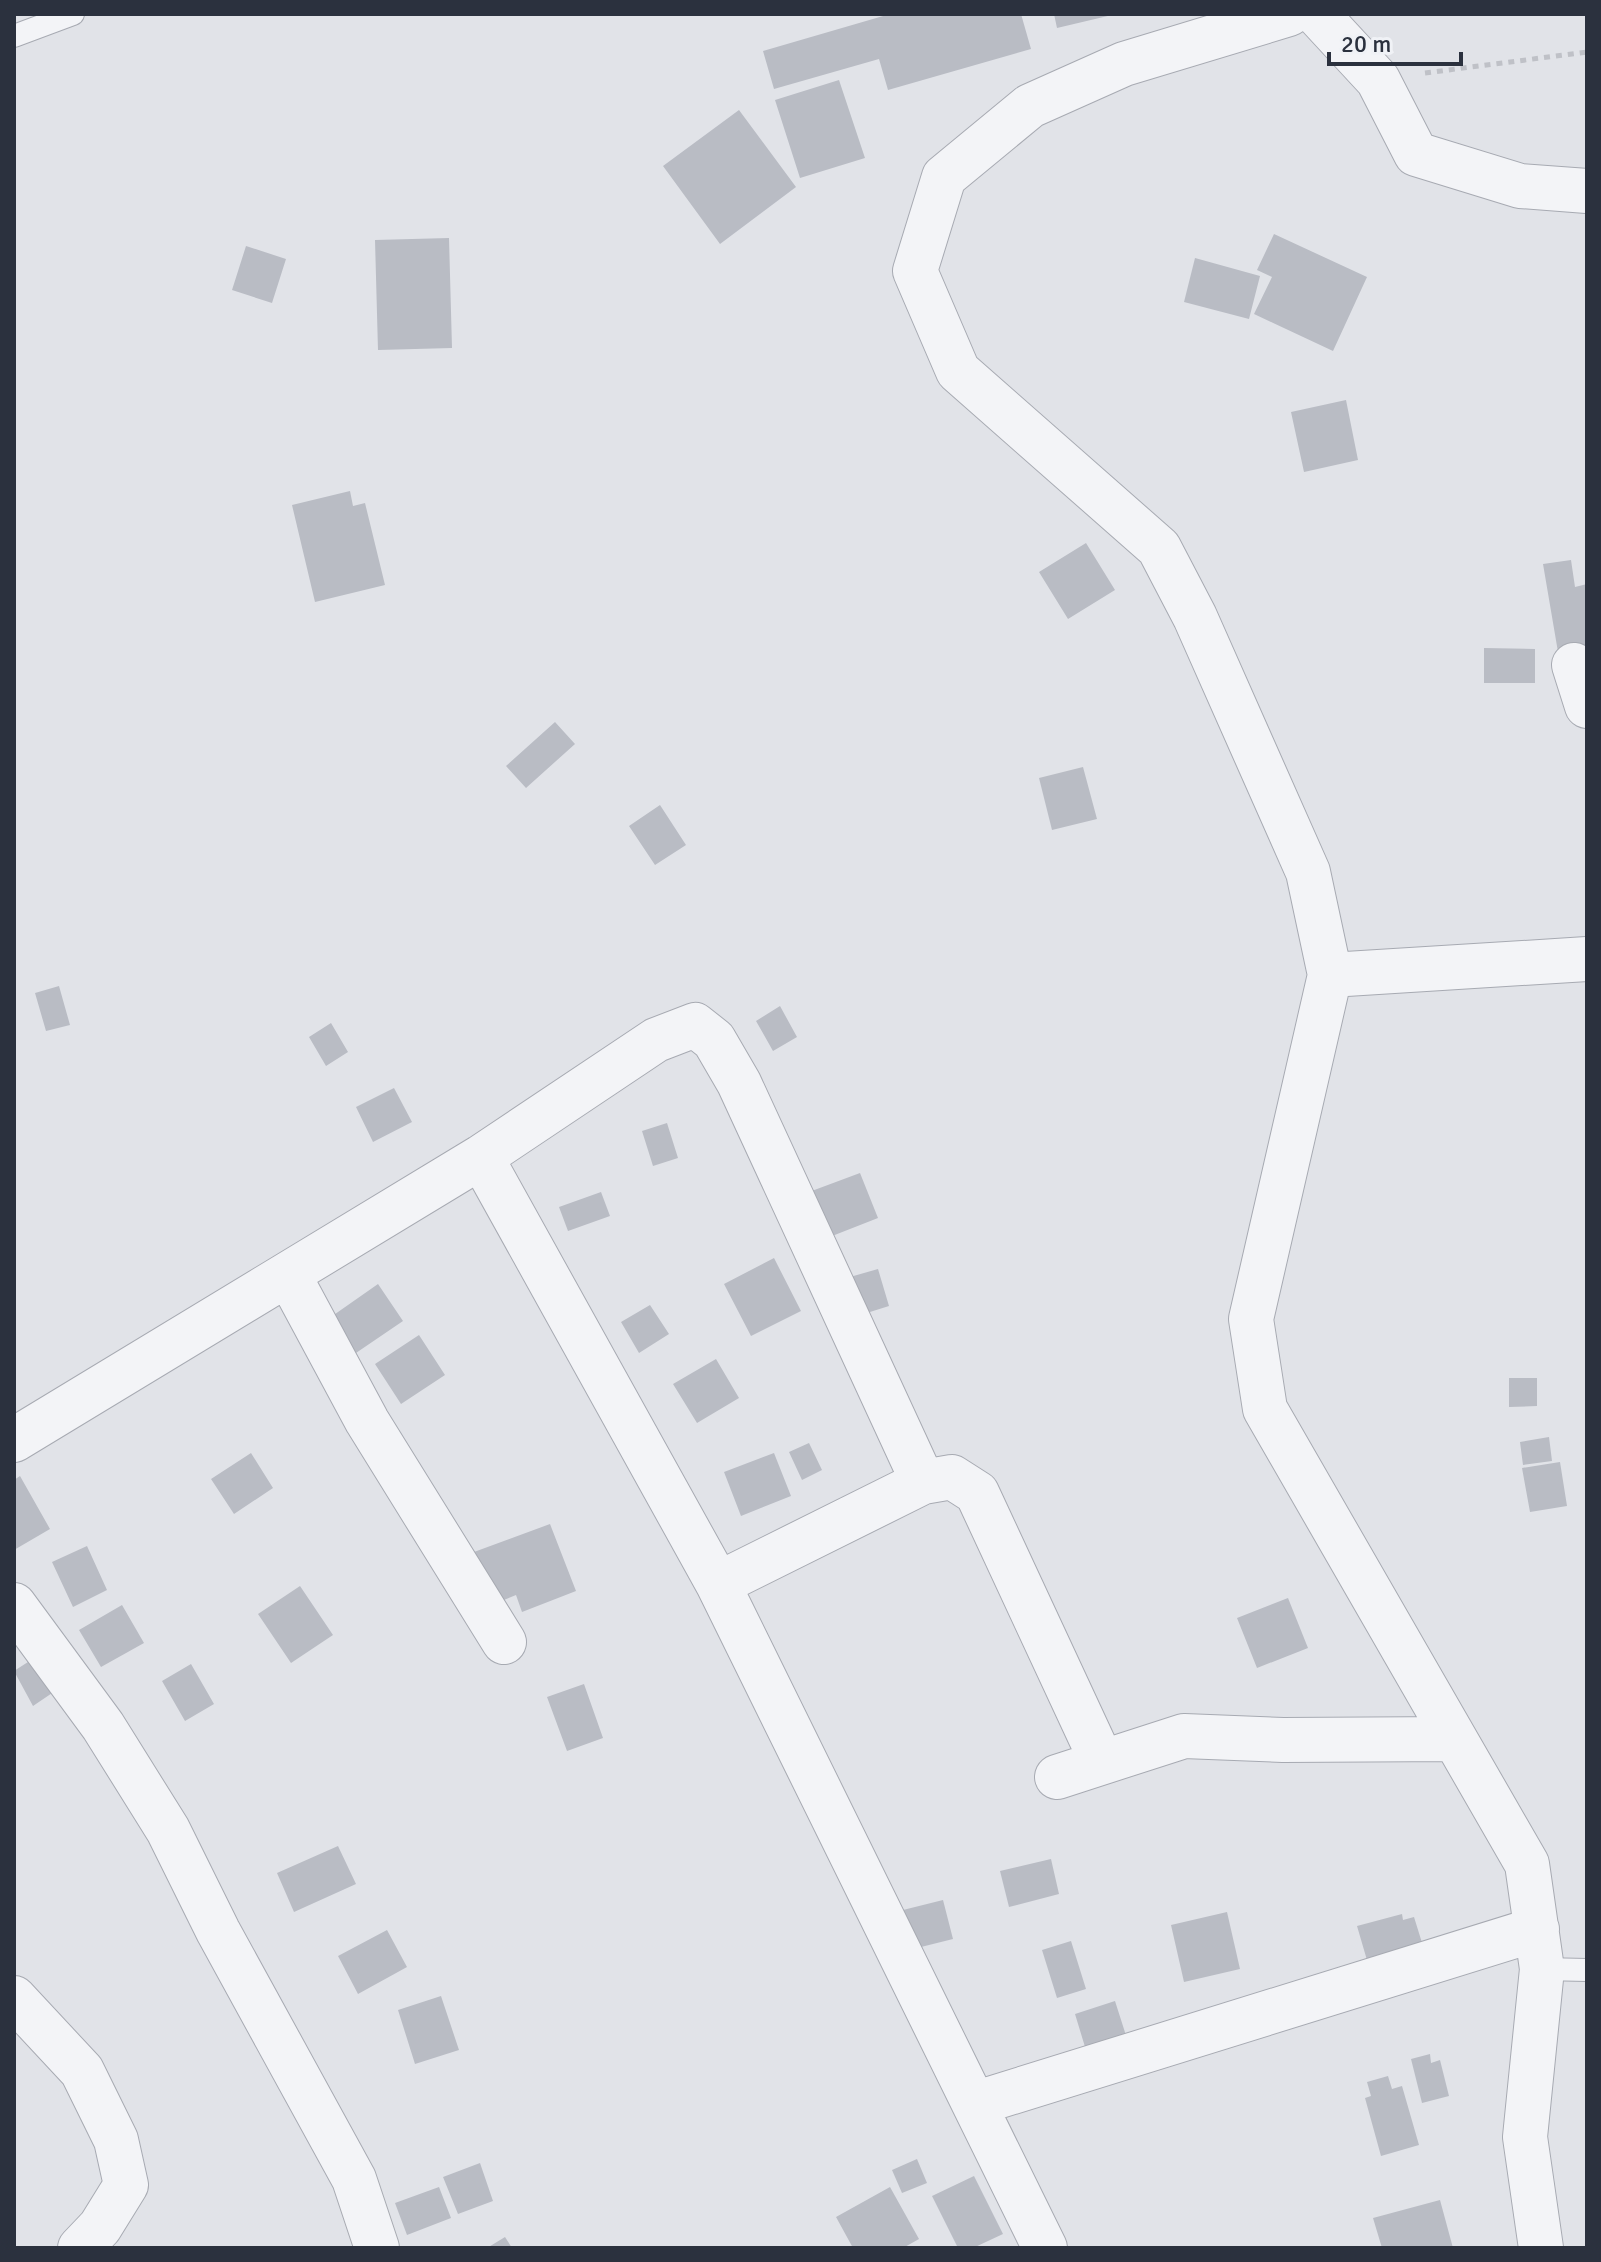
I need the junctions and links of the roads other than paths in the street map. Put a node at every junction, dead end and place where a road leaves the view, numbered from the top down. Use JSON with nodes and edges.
{"nodes":[{"id":1,"x":73,"y":14,"type":"edge"},
{"id":2,"x":1289,"y":14,"type":"edge"},
{"id":3,"x":1317,"y":14,"type":"edge"},
{"id":4,"x":14,"y":36,"type":"edge"},
{"id":5,"x":1587,"y":191,"type":"edge"},
{"id":6,"x":1574,"y":665,"type":"dead end"},
{"id":7,"x":1587,"y":706,"type":"edge"},
{"id":8,"x":1587,"y":959,"type":"edge"},
{"id":9,"x":1330,"y":975,"type":"junction"},
{"id":10,"x":481,"y":1157,"type":"junction"},
{"id":11,"x":288,"y":1274,"type":"junction"},
{"id":12,"x":14,"y":1440,"type":"edge"},
{"id":13,"x":923,"y":1482,"type":"junction"},
{"id":14,"x":718,"y":1584,"type":"junction"},
{"id":15,"x":14,"y":1605,"type":"edge"},
{"id":16,"x":504,"y":1642,"type":"dead end"},
{"id":17,"x":1454,"y":1739,"type":"junction"},
{"id":18,"x":1102,"y":1762,"type":"junction"},
{"id":19,"x":1057,"y":1777,"type":"dead end"},
{"id":20,"x":1539,"y":1949,"type":"junction"},
{"id":21,"x":1587,"y":1970,"type":"edge"},
{"id":22,"x":14,"y":1998,"type":"edge"},
{"id":23,"x":977,"y":2103,"type":"junction"},
{"id":24,"x":80,"y":2248,"type":"edge"},
{"id":25,"x":377,"y":2248,"type":"edge"},
{"id":26,"x":1045,"y":2248,"type":"edge"},
{"id":27,"x":1541,"y":2248,"type":"edge"}],
"edges":[{"from":1,"to":4,"type":"lane"},
{"from":2,"to":9,"type":"street"},
{"from":3,"to":5,"type":"street"},
{"from":6,"to":7,"type":"street"},
{"from":8,"to":9,"type":"street"},
{"from":9,"to":17,"type":"street"},
{"from":10,"to":11,"type":"street"},
{"from":10,"to":13,"type":"street"},
{"from":10,"to":14,"type":"street"},
{"from":11,"to":12,"type":"street"},
{"from":11,"to":16,"type":"street"},
{"from":13,"to":14,"type":"street"},
{"from":13,"to":18,"type":"street"},
{"from":14,"to":23,"type":"street"},
{"from":15,"to":25,"type":"street"},
{"from":17,"to":18,"type":"street"},
{"from":17,"to":20,"type":"street"},
{"from":18,"to":19,"type":"street"},
{"from":20,"to":21,"type":"lane"},
{"from":20,"to":23,"type":"street"},
{"from":20,"to":27,"type":"street"},
{"from":22,"to":24,"type":"street"},
{"from":23,"to":26,"type":"street"}]}
